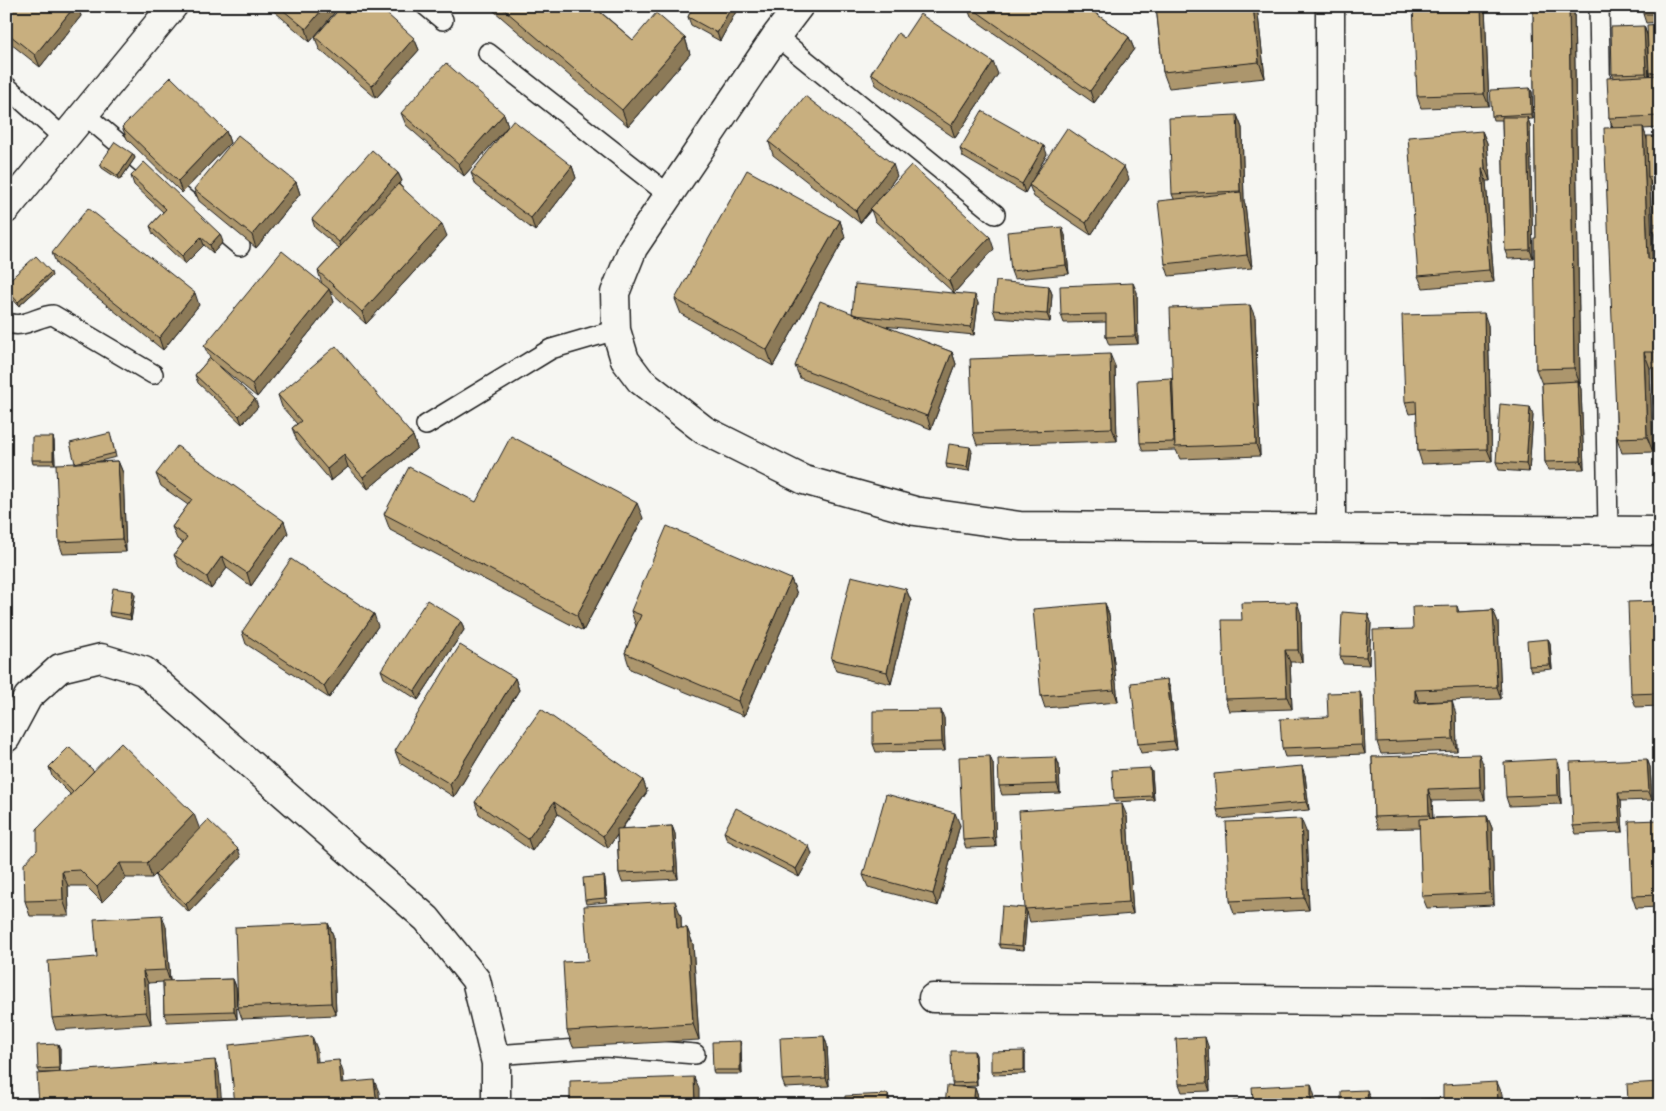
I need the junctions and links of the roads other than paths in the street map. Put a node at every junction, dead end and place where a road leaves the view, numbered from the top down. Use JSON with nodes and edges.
{"nodes":[{"id":1,"x":174,"y":6,"type":"edge"},
{"id":2,"x":426,"y":6,"type":"edge"},
{"id":3,"x":799,"y":6,"type":"edge"},
{"id":4,"x":1330,"y":6,"type":"edge"},
{"id":5,"x":1599,"y":6,"type":"edge"},
{"id":6,"x":443,"y":20,"type":"dead end"},
{"id":7,"x":776,"y":36,"type":"junction"},
{"id":8,"x":488,"y":52,"type":"dead end"},
{"id":9,"x":6,"y":86,"type":"edge"},
{"id":10,"x":84,"y":114,"type":"junction"},
{"id":11,"x":65,"y":140,"type":"junction"},
{"id":12,"x":669,"y":195,"type":"junction"},
{"id":13,"x":6,"y":209,"type":"edge"},
{"id":14,"x":995,"y":214,"type":"dead end"},
{"id":15,"x":240,"y":246,"type":"edge"},
{"id":16,"x":6,"y":322,"type":"edge"},
{"id":17,"x":616,"y":330,"type":"junction"},
{"id":18,"x":153,"y":374,"type":"dead end"},
{"id":19,"x":426,"y":425,"type":"dead end"},
{"id":20,"x":1331,"y":528,"type":"junction"},
{"id":21,"x":1608,"y":530,"type":"junction"},
{"id":22,"x":1660,"y":531,"type":"edge"},
{"id":23,"x":6,"y":738,"type":"edge"},
{"id":24,"x":933,"y":998,"type":"dead end"},
{"id":25,"x":1660,"y":1003,"type":"edge"},
{"id":26,"x":695,"y":1054,"type":"dead end"},
{"id":27,"x":494,"y":1055,"type":"junction"},
{"id":28,"x":496,"y":1105,"type":"edge"}],
"edges":[{"from":1,"to":10,"type":"street"},
{"from":2,"to":6,"type":"lane"},
{"from":3,"to":7,"type":"street"},
{"from":4,"to":20,"type":"street"},
{"from":5,"to":21,"type":"lane"},
{"from":7,"to":12,"type":"street"},
{"from":7,"to":14,"type":"lane"},
{"from":8,"to":12,"type":"lane"},
{"from":9,"to":11,"type":"lane"},
{"from":10,"to":11,"type":"street"},
{"from":10,"to":15,"type":"lane"},
{"from":11,"to":13,"type":"street"},
{"from":12,"to":17,"type":"street"},
{"from":16,"to":18,"type":"lane"},
{"from":17,"to":19,"type":"lane"},
{"from":17,"to":20,"type":"street"},
{"from":20,"to":21,"type":"street"},
{"from":21,"to":22,"type":"street"},
{"from":23,"to":27,"type":"street"},
{"from":24,"to":25,"type":"street"},
{"from":26,"to":27,"type":"lane"},
{"from":27,"to":28,"type":"street"}]}
